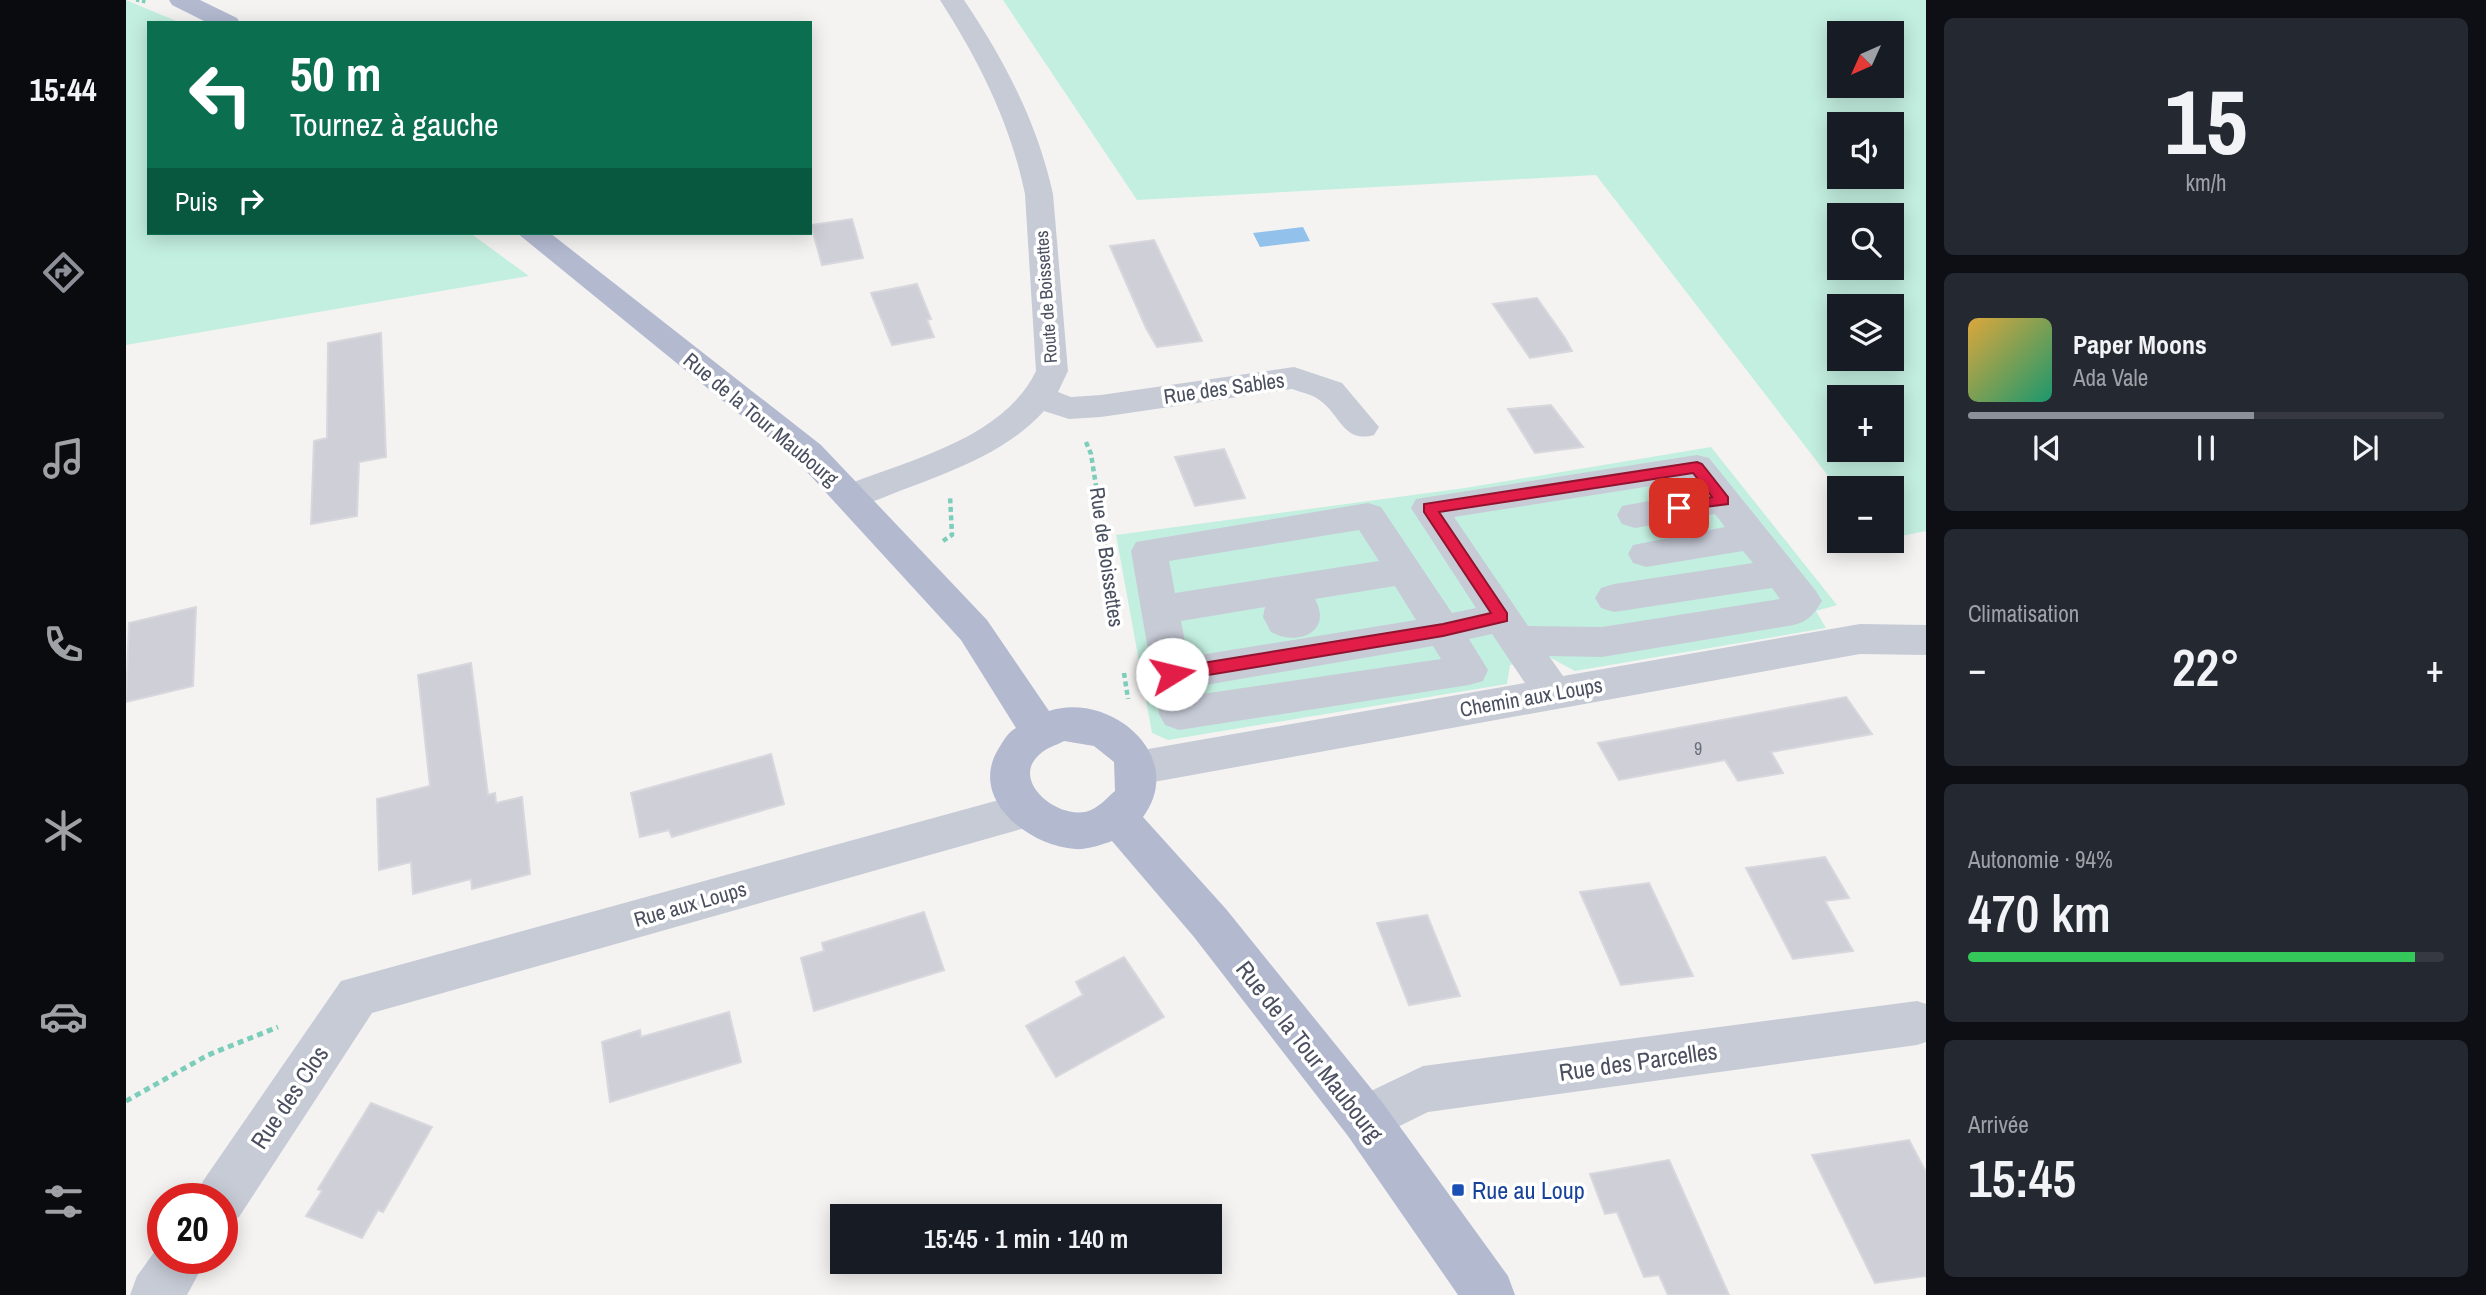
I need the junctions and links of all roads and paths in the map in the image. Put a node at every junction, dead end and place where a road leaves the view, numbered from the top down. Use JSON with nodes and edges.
{"nodes":[{"id":1,"x":181,"y":0,"type":"edge"},
{"id":2,"x":952,"y":0,"type":"edge"},
{"id":3,"x":224,"y":21,"type":"edge"},
{"id":4,"x":535,"y":235,"type":"edge"},
{"id":5,"x":1055,"y":403,"type":"junction"},
{"id":6,"x":1362,"y":428,"type":"dead end"},
{"id":7,"x":851,"y":497,"type":"junction"},
{"id":8,"x":1723,"y":500,"type":"junction"},
{"id":9,"x":1635,"y":515,"type":"dead end"},
{"id":10,"x":1260,"y":534,"type":"junction"},
{"id":11,"x":1752,"y":536,"type":"junction"},
{"id":12,"x":1646,"y":554,"type":"dead end"},
{"id":13,"x":1108,"y":564,"type":"dead end"},
{"id":14,"x":1404,"y":571,"type":"junction"},
{"id":15,"x":1781,"y":573,"type":"junction"},
{"id":16,"x":1614,"y":598,"type":"dead end"},
{"id":17,"x":1291,"y":609,"type":"junction"},
{"id":18,"x":1160,"y":611,"type":"junction"},
{"id":19,"x":1510,"y":629,"type":"junction"},
{"id":20,"x":1443,"y":630,"type":"junction"},
{"id":21,"x":1926,"y":640,"type":"edge"},
{"id":22,"x":1122,"y":661,"type":"dead end"},
{"id":23,"x":1172,"y":674,"type":"junction"},
{"id":24,"x":1326,"y":692,"type":"junction"},
{"id":25,"x":1553,"y":694,"type":"junction"},
{"id":26,"x":1100,"y":729,"type":"junction"},
{"id":27,"x":1040,"y":731,"type":"junction"},
{"id":28,"x":1137,"y":768,"type":"junction"},
{"id":29,"x":1024,"y":811,"type":"junction"},
{"id":30,"x":1118,"y":818,"type":"junction"},
{"id":31,"x":357,"y":996,"type":"joint"},
{"id":32,"x":1917,"y":1023,"type":"dead end"},
{"id":33,"x":282,"y":1026,"type":"dead end"},
{"id":34,"x":126,"y":1101,"type":"edge"},
{"id":35,"x":1365,"y":1119,"type":"junction"},
{"id":36,"x":232,"y":1183,"type":"edge"},
{"id":37,"x":170,"y":1274,"type":"edge"},
{"id":38,"x":156,"y":1295,"type":"edge"},
{"id":39,"x":1489,"y":1295,"type":"edge"}],
"edges":[{"from":1,"to":3,"type":"main road"},
{"from":2,"to":5,"type":"street","name":"Route de Boissettes"},
{"from":4,"to":7,"type":"main road","name":"Rue de la Tour Maubourg"},
{"from":5,"to":6,"type":"street","name":"Rue des Sables"},
{"from":5,"to":7,"type":"street","name":"Route de Boissettes"},
{"from":5,"to":13,"type":"path","name":"Rue de Boissettes"},
{"from":7,"to":27,"type":"main road","name":"Rue de la Tour Maubourg"},
{"from":8,"to":9,"type":"street"},
{"from":8,"to":11,"type":"street"},
{"from":8,"to":19,"type":"street"},
{"from":10,"to":14,"type":"street"},
{"from":10,"to":17,"type":"street"},
{"from":10,"to":18,"type":"street"},
{"from":11,"to":12,"type":"street"},
{"from":11,"to":15,"type":"street"},
{"from":14,"to":17,"type":"street"},
{"from":14,"to":20,"type":"street"},
{"from":15,"to":16,"type":"street"},
{"from":15,"to":19,"type":"street"},
{"from":17,"to":18,"type":"street"},
{"from":17,"to":20,"type":"street"},
{"from":17,"to":23,"type":"street"},
{"from":17,"to":24,"type":"street"},
{"from":18,"to":23,"type":"street"},
{"from":19,"to":20,"type":"street"},
{"from":19,"to":25,"type":"street"},
{"from":20,"to":24,"type":"street"},
{"from":21,"to":25,"type":"street","name":"Chemin aux Loups"},
{"from":22,"to":26,"type":"path"},
{"from":23,"to":24,"type":"street"},
{"from":25,"to":28,"type":"street","name":"Chemin aux Loups"},
{"from":26,"to":27,"type":"main road"},
{"from":26,"to":28,"type":"main road"},
{"from":27,"to":29,"type":"main road"},
{"from":28,"to":30,"type":"main road"},
{"from":29,"to":30,"type":"main road"},
{"from":29,"to":31,"type":"street","name":"Rue aux Loups"},
{"from":30,"to":35,"type":"main road","name":"Rue de la Tour Maubourg"},
{"from":31,"to":36,"type":"street","name":"Rue des Clos"},
{"from":32,"to":35,"type":"street","name":"Rue des Parcelles"},
{"from":33,"to":34,"type":"path"},
{"from":35,"to":39,"type":"main road","name":"Rue de la Tour Maubourg"},
{"from":37,"to":38,"type":"street"}]}
